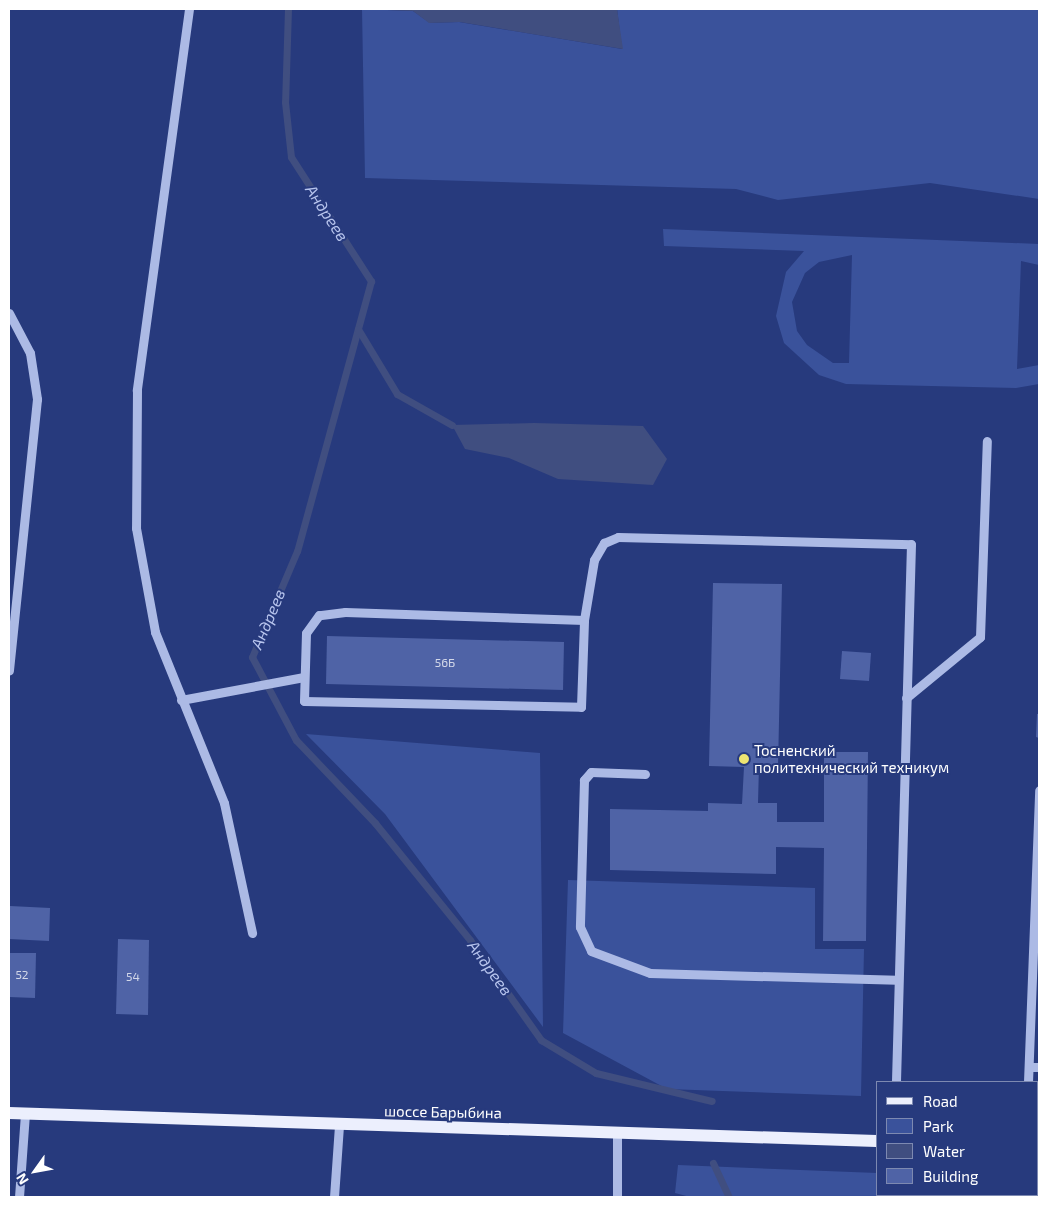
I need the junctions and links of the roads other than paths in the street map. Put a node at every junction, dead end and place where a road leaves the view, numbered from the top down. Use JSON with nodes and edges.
{"nodes":[{"id":1,"x":189,"y":9,"type":"edge"},
{"id":2,"x":9,"y":313,"type":"edge"},
{"id":3,"x":988,"y":441,"type":"dead end"},
{"id":4,"x":584,"y":620,"type":"junction"},
{"id":5,"x":9,"y":671,"type":"edge"},
{"id":6,"x":304,"y":676,"type":"junction"},
{"id":7,"x":906,"y":698,"type":"junction"},
{"id":8,"x":181,"y":700,"type":"junction"},
{"id":9,"x":645,"y":774,"type":"dead end"},
{"id":10,"x":1039,"y":790,"type":"edge"},
{"id":11,"x":252,"y":933,"type":"dead end"},
{"id":12,"x":896,"y":980,"type":"junction"},
{"id":13,"x":1029,"y":1067,"type":"junction"},
{"id":14,"x":1039,"y":1067,"type":"edge"},
{"id":15,"x":896,"y":1081,"type":"edge"},
{"id":16,"x":1028,"y":1081,"type":"edge"},
{"id":17,"x":9,"y":1113,"type":"edge"},
{"id":18,"x":25,"y":1114,"type":"junction"},
{"id":19,"x":339,"y":1125,"type":"junction"},
{"id":20,"x":617,"y":1131,"type":"junction"},
{"id":21,"x":876,"y":1141,"type":"edge"},
{"id":22,"x":19,"y":1197,"type":"edge"},
{"id":23,"x":334,"y":1197,"type":"edge"},
{"id":24,"x":617,"y":1197,"type":"edge"}],
"edges":[{"from":1,"to":8,"type":"street"},
{"from":2,"to":5,"type":"street"},
{"from":3,"to":7,"type":"street"},
{"from":4,"to":6,"type":"street"},
{"from":4,"to":6,"type":"street"},
{"from":4,"to":7,"type":"street"},
{"from":6,"to":8,"type":"street"},
{"from":7,"to":12,"type":"street"},
{"from":8,"to":11,"type":"street"},
{"from":9,"to":12,"type":"street"},
{"from":10,"to":13,"type":"street"},
{"from":12,"to":15,"type":"street"},
{"from":13,"to":14,"type":"street"},
{"from":13,"to":16,"type":"street"},
{"from":17,"to":18,"type":"main road","name":"шоссе Барыбина"},
{"from":18,"to":19,"type":"main road","name":"шоссе Барыбина"},
{"from":18,"to":22,"type":"street"},
{"from":19,"to":20,"type":"main road","name":"шоссе Барыбина"},
{"from":19,"to":23,"type":"street"},
{"from":20,"to":21,"type":"main road","name":"шоссе Барыбина"},
{"from":20,"to":24,"type":"street"}]}
